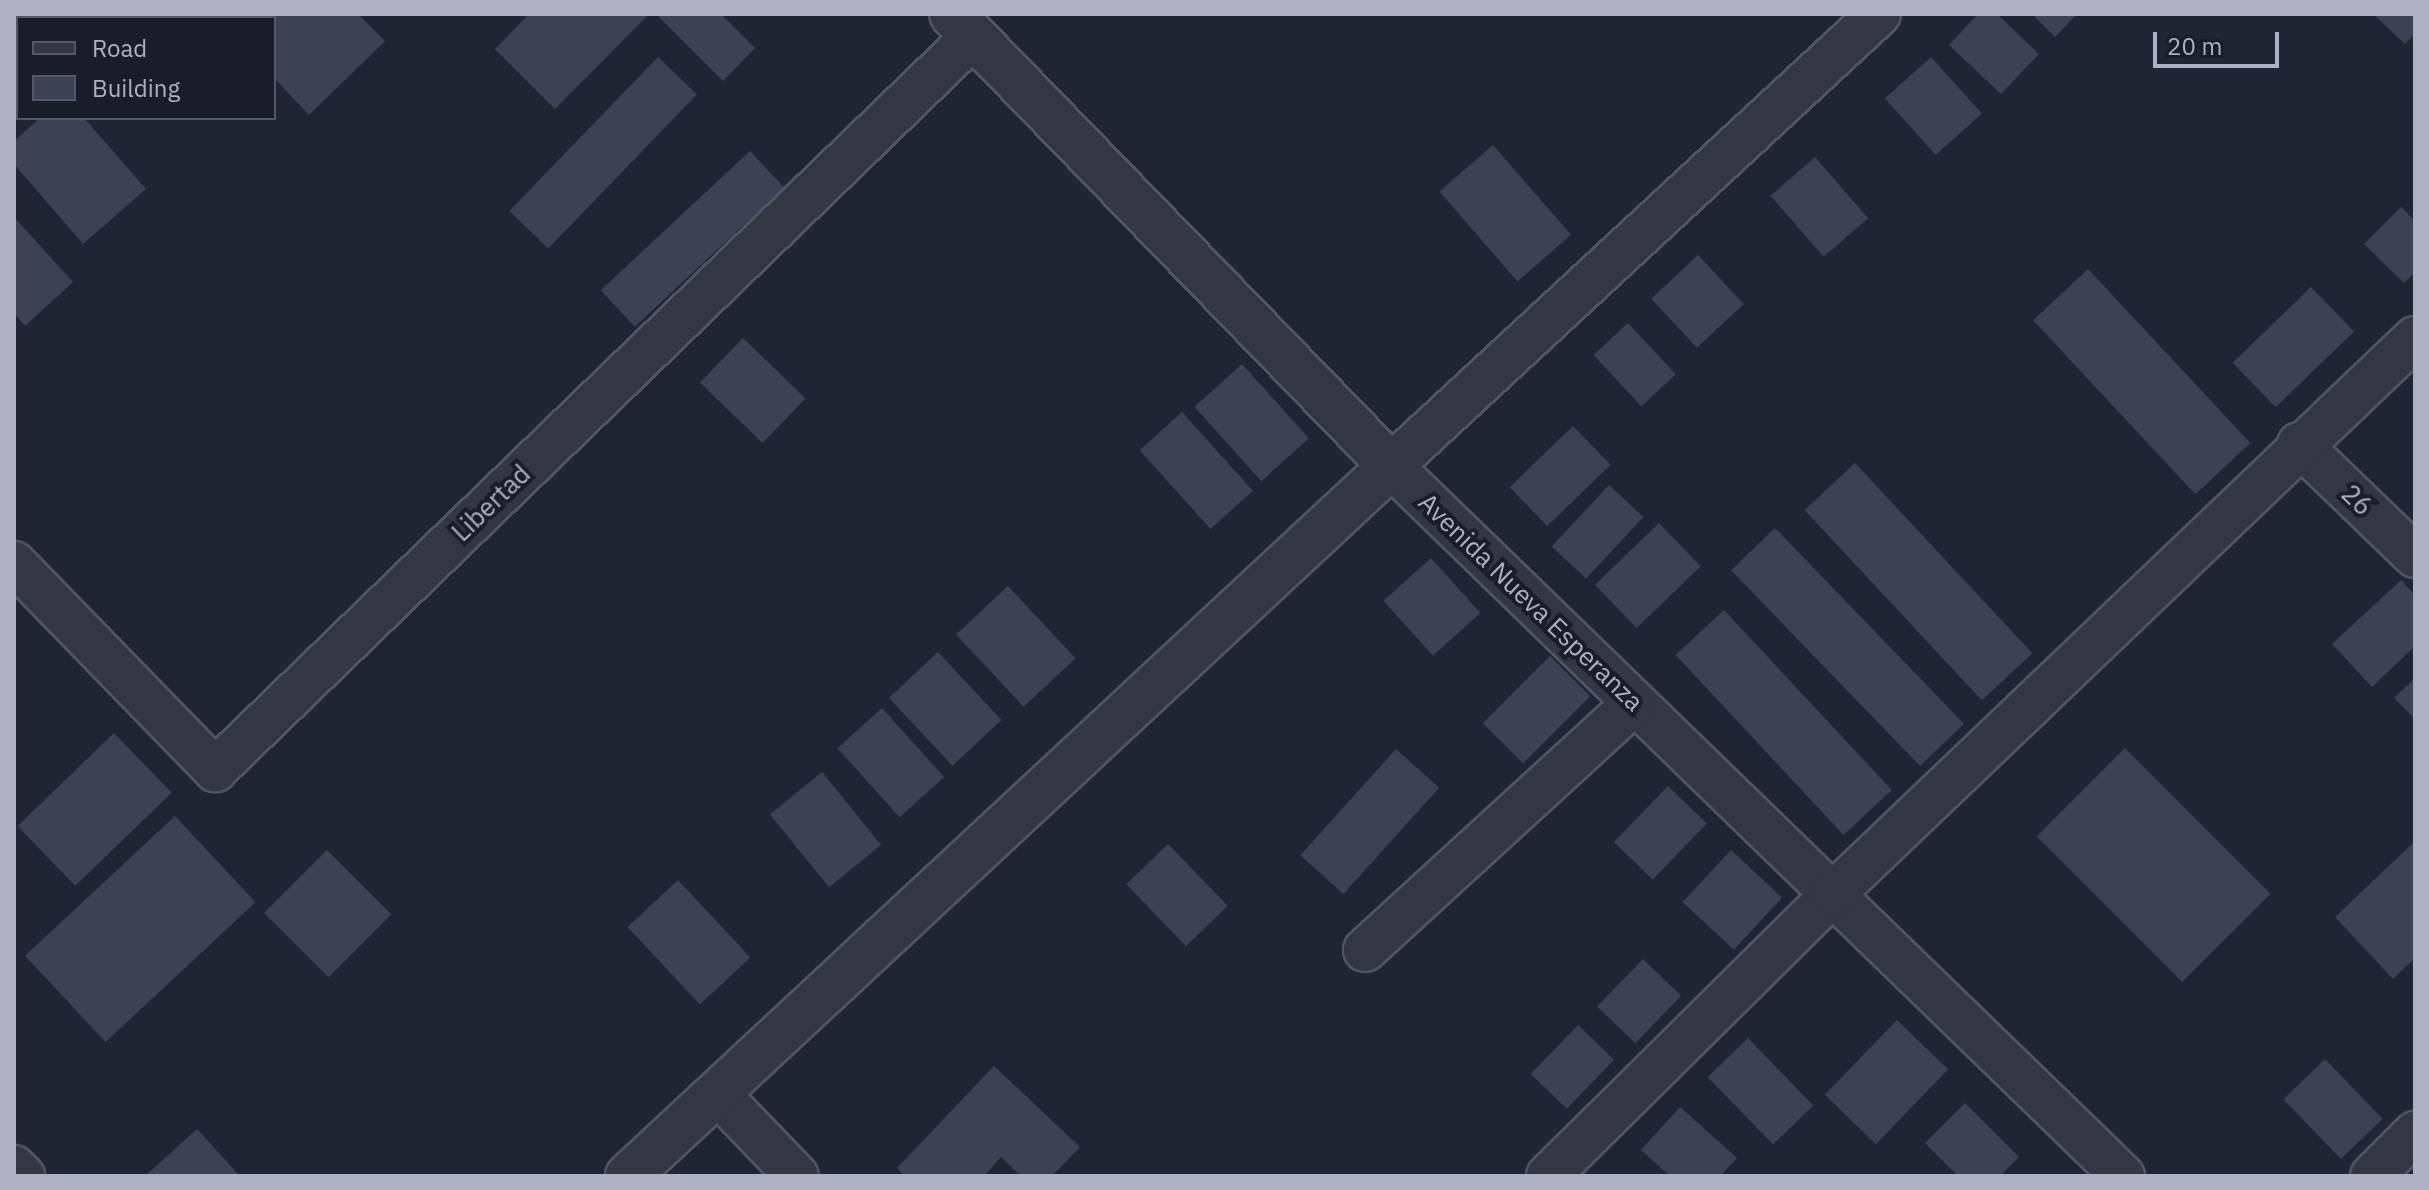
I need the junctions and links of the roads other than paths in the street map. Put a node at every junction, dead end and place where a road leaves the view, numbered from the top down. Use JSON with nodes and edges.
{"nodes":[{"id":1,"x":1879,"y":14,"type":"edge"},
{"id":2,"x":963,"y":25,"type":"edge"},
{"id":3,"x":2415,"y":338,"type":"edge"},
{"id":4,"x":2299,"y":444,"type":"junction"},
{"id":5,"x":1391,"y":466,"type":"junction"},
{"id":6,"x":2415,"y":556,"type":"edge"},
{"id":7,"x":14,"y":563,"type":"edge"},
{"id":8,"x":1635,"y":703,"type":"junction"},
{"id":9,"x":1833,"y":894,"type":"junction"},
{"id":10,"x":1365,"y":950,"type":"dead end"},
{"id":11,"x":717,"y":1093,"type":"junction"},
{"id":12,"x":2415,"y":1133,"type":"edge"},
{"id":13,"x":14,"y":1167,"type":"edge"},
{"id":14,"x":23,"y":1176,"type":"edge"},
{"id":15,"x":628,"y":1176,"type":"edge"},
{"id":16,"x":797,"y":1176,"type":"edge"},
{"id":17,"x":1548,"y":1176,"type":"edge"},
{"id":18,"x":2123,"y":1176,"type":"edge"},
{"id":19,"x":2372,"y":1176,"type":"edge"}],
"edges":[{"from":1,"to":5,"type":"street"},
{"from":2,"to":5,"type":"street","name":"Avenida Nueva Esperanza"},
{"from":2,"to":7,"type":"street","name":"Libertad"},
{"from":3,"to":4,"type":"street"},
{"from":4,"to":6,"type":"street","name":"26"},
{"from":4,"to":9,"type":"street"},
{"from":5,"to":8,"type":"street","name":"Avenida Nueva Esperanza"},
{"from":5,"to":11,"type":"street"},
{"from":8,"to":9,"type":"street","name":"Avenida Nueva Esperanza"},
{"from":8,"to":10,"type":"street"},
{"from":9,"to":17,"type":"street"},
{"from":9,"to":18,"type":"street","name":"Avenida Nueva Esperanza"},
{"from":11,"to":15,"type":"street"},
{"from":11,"to":16,"type":"street"},
{"from":12,"to":19,"type":"street"},
{"from":13,"to":14,"type":"street"}]}
